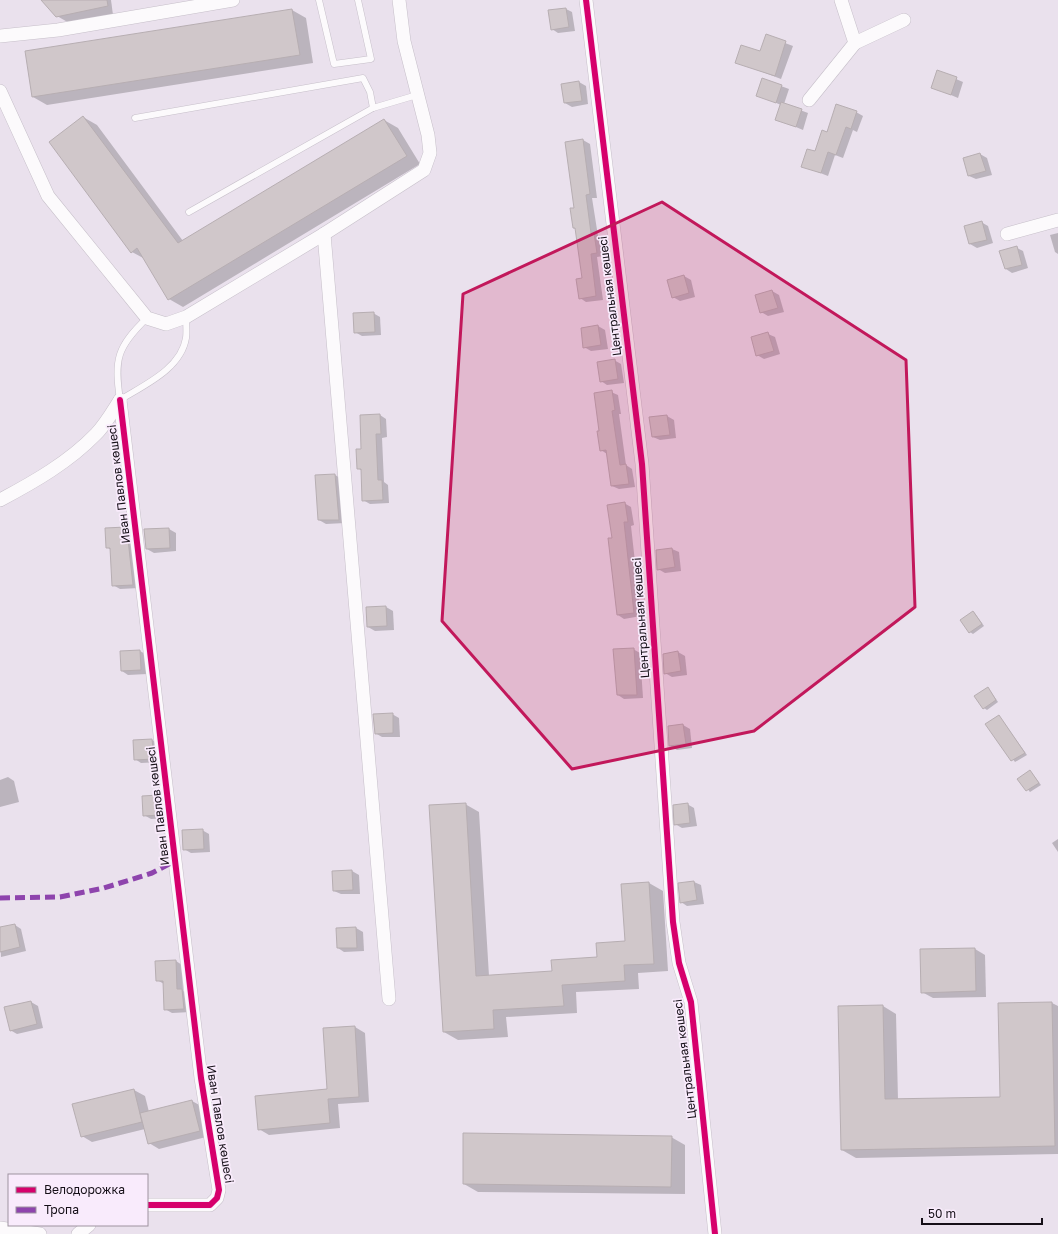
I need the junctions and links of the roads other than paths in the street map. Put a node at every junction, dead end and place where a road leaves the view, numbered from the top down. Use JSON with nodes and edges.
{"nodes":[{"id":1,"x":233,"y":0,"type":"edge"},
{"id":2,"x":319,"y":0,"type":"edge"},
{"id":3,"x":358,"y":0,"type":"edge"},
{"id":4,"x":399,"y":0,"type":"edge"},
{"id":5,"x":586,"y":0,"type":"edge"},
{"id":6,"x":841,"y":0,"type":"edge"},
{"id":7,"x":904,"y":20,"type":"dead end"},
{"id":8,"x":0,"y":36,"type":"edge"},
{"id":9,"x":855,"y":43,"type":"junction"},
{"id":10,"x":0,"y":91,"type":"edge"},
{"id":11,"x":417,"y":95,"type":"junction"},
{"id":12,"x":809,"y":100,"type":"dead end"},
{"id":13,"x":373,"y":108,"type":"junction"},
{"id":14,"x":135,"y":118,"type":"dead end"},
{"id":15,"x":189,"y":212,"type":"dead end"},
{"id":16,"x":1058,"y":220,"type":"edge"},
{"id":17,"x":324,"y":234,"type":"junction"},
{"id":18,"x":1007,"y":234,"type":"dead end"},
{"id":19,"x":186,"y":317,"type":"junction"},
{"id":20,"x":147,"y":318,"type":"junction"},
{"id":21,"x":120,"y":400,"type":"junction"},
{"id":22,"x":0,"y":500,"type":"edge"},
{"id":23,"x":389,"y":999,"type":"dead end"},
{"id":24,"x":148,"y":1205,"type":"edge"},
{"id":25,"x":88,"y":1226,"type":"edge"},
{"id":26,"x":0,"y":1228,"type":"edge"},
{"id":27,"x":40,"y":1234,"type":"edge"},
{"id":28,"x":78,"y":1234,"type":"edge"},
{"id":29,"x":715,"y":1234,"type":"edge"}],
"edges":[{"from":1,"to":8,"type":"street"},
{"from":2,"to":3,"type":"lane"},
{"from":4,"to":11,"type":"street"},
{"from":5,"to":29,"type":"street","name":"Центральная көшесі"},
{"from":6,"to":9,"type":"street"},
{"from":7,"to":9,"type":"street"},
{"from":9,"to":12,"type":"street"},
{"from":10,"to":20,"type":"street"},
{"from":11,"to":13,"type":"lane"},
{"from":11,"to":17,"type":"street"},
{"from":13,"to":14,"type":"lane"},
{"from":13,"to":15,"type":"lane"},
{"from":16,"to":18,"type":"street"},
{"from":17,"to":19,"type":"street"},
{"from":17,"to":23,"type":"street"},
{"from":19,"to":20,"type":"street"},
{"from":19,"to":21,"type":"lane"},
{"from":20,"to":21,"type":"lane"},
{"from":21,"to":22,"type":"street"},
{"from":21,"to":24,"type":"street","name":"Иван Павлов көшесі"},
{"from":25,"to":28,"type":"street"},
{"from":26,"to":27,"type":"street"}]}
